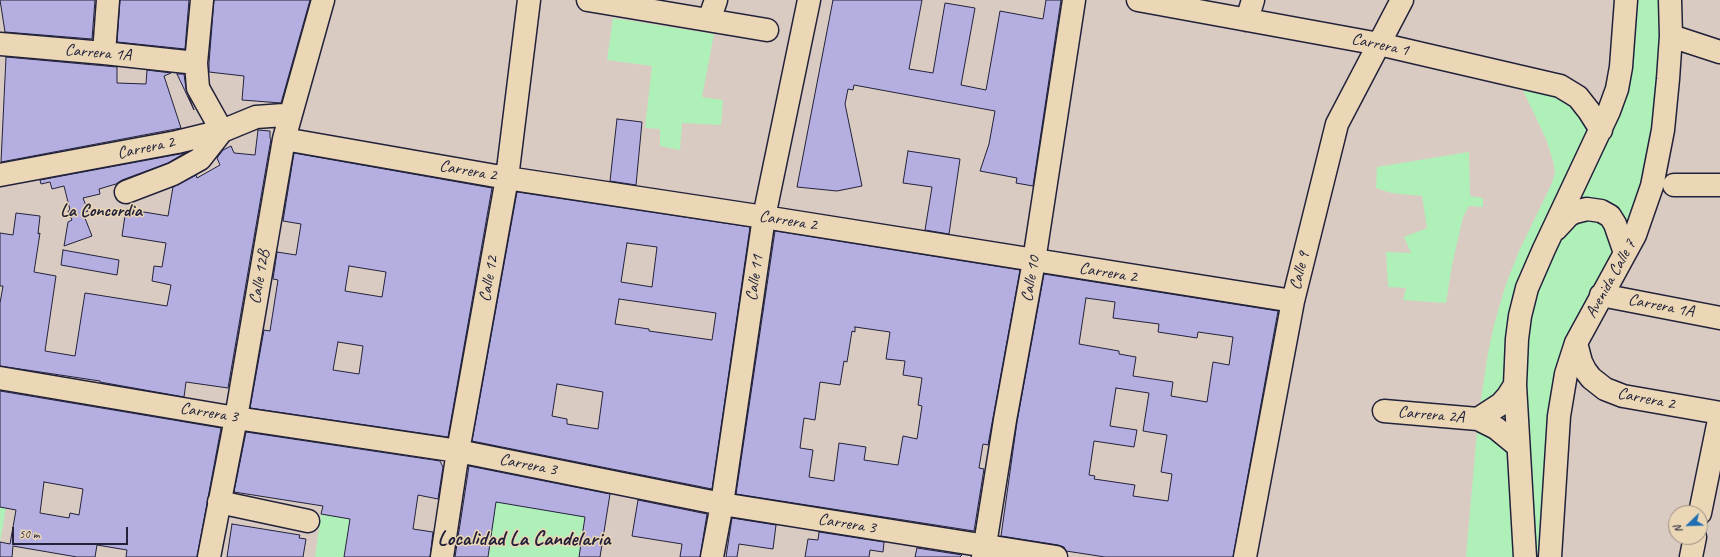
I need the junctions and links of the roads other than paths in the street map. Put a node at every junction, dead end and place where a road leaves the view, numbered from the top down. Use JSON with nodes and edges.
{"nodes":[{"id":1,"x":108,"y":0,"type":"edge"},
{"id":2,"x":202,"y":0,"type":"edge"},
{"id":3,"x":323,"y":0,"type":"edge"},
{"id":4,"x":529,"y":0,"type":"edge"},
{"id":5,"x":588,"y":0,"type":"edge"},
{"id":6,"x":809,"y":0,"type":"edge"},
{"id":7,"x":1074,"y":0,"type":"edge"},
{"id":8,"x":1138,"y":0,"type":"edge"},
{"id":9,"x":1402,"y":0,"type":"edge"},
{"id":10,"x":1626,"y":0,"type":"edge"},
{"id":11,"x":1670,"y":0,"type":"edge"},
{"id":12,"x":713,"y":10,"type":"edge"},
{"id":13,"x":1250,"y":10,"type":"edge"},
{"id":14,"x":767,"y":30,"type":"dead end"},
{"id":15,"x":1671,"y":36,"type":"junction"},
{"id":16,"x":0,"y":44,"type":"edge"},
{"id":17,"x":1378,"y":44,"type":"junction"},
{"id":18,"x":1720,"y":52,"type":"edge"},
{"id":19,"x":104,"y":53,"type":"junction"},
{"id":20,"x":196,"y":63,"type":"junction"},
{"id":21,"x":290,"y":117,"type":"junction"},
{"id":22,"x":222,"y":130,"type":"junction"},
{"id":23,"x":1601,"y":130,"type":"junction"},
{"id":24,"x":284,"y":139,"type":"junction"},
{"id":25,"x":0,"y":175,"type":"edge"},
{"id":26,"x":507,"y":178,"type":"junction"},
{"id":27,"x":1674,"y":185,"type":"dead end"},
{"id":28,"x":1720,"y":185,"type":"edge"},
{"id":29,"x":126,"y":192,"type":"dead end"},
{"id":30,"x":764,"y":217,"type":"junction"},
{"id":31,"x":1550,"y":236,"type":"junction"},
{"id":32,"x":1625,"y":253,"type":"junction"},
{"id":33,"x":1034,"y":261,"type":"junction"},
{"id":34,"x":1601,"y":295,"type":"junction"},
{"id":35,"x":1293,"y":302,"type":"junction"},
{"id":36,"x":1720,"y":318,"type":"edge"},
{"id":37,"x":1576,"y":343,"type":"junction"},
{"id":38,"x":0,"y":378,"type":"edge"},
{"id":39,"x":1515,"y":385,"type":"junction"},
{"id":40,"x":1384,"y":411,"type":"dead end"},
{"id":41,"x":1720,"y":414,"type":"edge"},
{"id":42,"x":236,"y":418,"type":"junction"},
{"id":43,"x":1478,"y":419,"type":"junction"},
{"id":44,"x":1518,"y":446,"type":"junction"},
{"id":45,"x":458,"y":451,"type":"junction"},
{"id":46,"x":219,"y":502,"type":"junction"},
{"id":47,"x":722,"y":504,"type":"junction"},
{"id":48,"x":1702,"y":505,"type":"edge"},
{"id":49,"x":308,"y":521,"type":"dead end"},
{"id":50,"x":1693,"y":545,"type":"edge"},
{"id":51,"x":984,"y":552,"type":"edge"},
{"id":52,"x":209,"y":557,"type":"edge"},
{"id":53,"x":442,"y":557,"type":"edge"},
{"id":54,"x":712,"y":557,"type":"edge"},
{"id":55,"x":1056,"y":557,"type":"edge"},
{"id":56,"x":1245,"y":557,"type":"edge"},
{"id":57,"x":1525,"y":557,"type":"edge"},
{"id":58,"x":1550,"y":557,"type":"edge"},
{"id":59,"x":1691,"y":557,"type":"edge"}],
"edges":[{"from":1,"to":19,"type":"street"},
{"from":2,"to":20,"type":"street"},
{"from":3,"to":21,"type":"street","name":"Calle 12B"},
{"from":4,"to":26,"type":"street","name":"Calle 12"},
{"from":5,"to":12,"type":"street"},
{"from":6,"to":30,"type":"street","name":"Calle 11"},
{"from":7,"to":33,"type":"street","name":"Calle 10"},
{"from":8,"to":13,"type":"street","name":"Carrera 1"},
{"from":9,"to":17,"type":"street","name":"Calle 9"},
{"from":10,"to":23,"type":"street"},
{"from":11,"to":15,"type":"street","name":"Avenida Calle 7"},
{"from":12,"to":14,"type":"street"},
{"from":13,"to":17,"type":"street","name":"Carrera 1"},
{"from":15,"to":18,"type":"street"},
{"from":15,"to":32,"type":"street","name":"Avenida Calle 7"},
{"from":16,"to":19,"type":"street","name":"Carrera 1A"},
{"from":17,"to":23,"type":"street","name":"Carrera 1"},
{"from":17,"to":35,"type":"street","name":"Calle 9"},
{"from":19,"to":20,"type":"street","name":"Carrera 1A"},
{"from":20,"to":22,"type":"street"},
{"from":21,"to":22,"type":"street","name":"Carrera 2"},
{"from":21,"to":24,"type":"street","name":"Calle 12B"},
{"from":22,"to":25,"type":"street","name":"Carrera 2"},
{"from":22,"to":29,"type":"street"},
{"from":23,"to":31,"type":"street"},
{"from":24,"to":26,"type":"street","name":"Carrera 2"},
{"from":24,"to":42,"type":"street","name":"Calle 12B"},
{"from":26,"to":30,"type":"street","name":"Carrera 2"},
{"from":26,"to":45,"type":"street","name":"Calle 12"},
{"from":27,"to":28,"type":"street"},
{"from":30,"to":33,"type":"street","name":"Carrera 2"},
{"from":30,"to":47,"type":"street","name":"Calle 11"},
{"from":31,"to":32,"type":"street"},
{"from":31,"to":39,"type":"street"},
{"from":32,"to":34,"type":"street","name":"Avenida Calle 7"},
{"from":33,"to":35,"type":"street","name":"Carrera 2"},
{"from":33,"to":51,"type":"street","name":"Calle 10"},
{"from":34,"to":36,"type":"street","name":"Carrera 1A"},
{"from":34,"to":37,"type":"street","name":"Avenida Calle 7"},
{"from":35,"to":56,"type":"street","name":"Calle 9"},
{"from":37,"to":41,"type":"street","name":"Carrera 2"},
{"from":37,"to":58,"type":"street","name":"Avenida Calle 7"},
{"from":38,"to":42,"type":"street","name":"Carrera 3"},
{"from":39,"to":43,"type":"street","name":"Carrera 2A"},
{"from":39,"to":44,"type":"street"},
{"from":40,"to":43,"type":"street","name":"Carrera 2A"},
{"from":41,"to":48,"type":"street"},
{"from":42,"to":45,"type":"street","name":"Carrera 3"},
{"from":42,"to":46,"type":"street","name":"Calle 12B"},
{"from":43,"to":44,"type":"street","name":"Carrera 2A"},
{"from":44,"to":57,"type":"street"},
{"from":45,"to":47,"type":"street","name":"Carrera 3"},
{"from":45,"to":53,"type":"street","name":"Calle 12"},
{"from":46,"to":49,"type":"street"},
{"from":46,"to":52,"type":"street","name":"Calle 12B"},
{"from":47,"to":51,"type":"street","name":"Carrera 3"},
{"from":47,"to":54,"type":"street","name":"Calle 11"},
{"from":50,"to":59,"type":"street"},
{"from":51,"to":55,"type":"street","name":"Carrera 3"}]}
